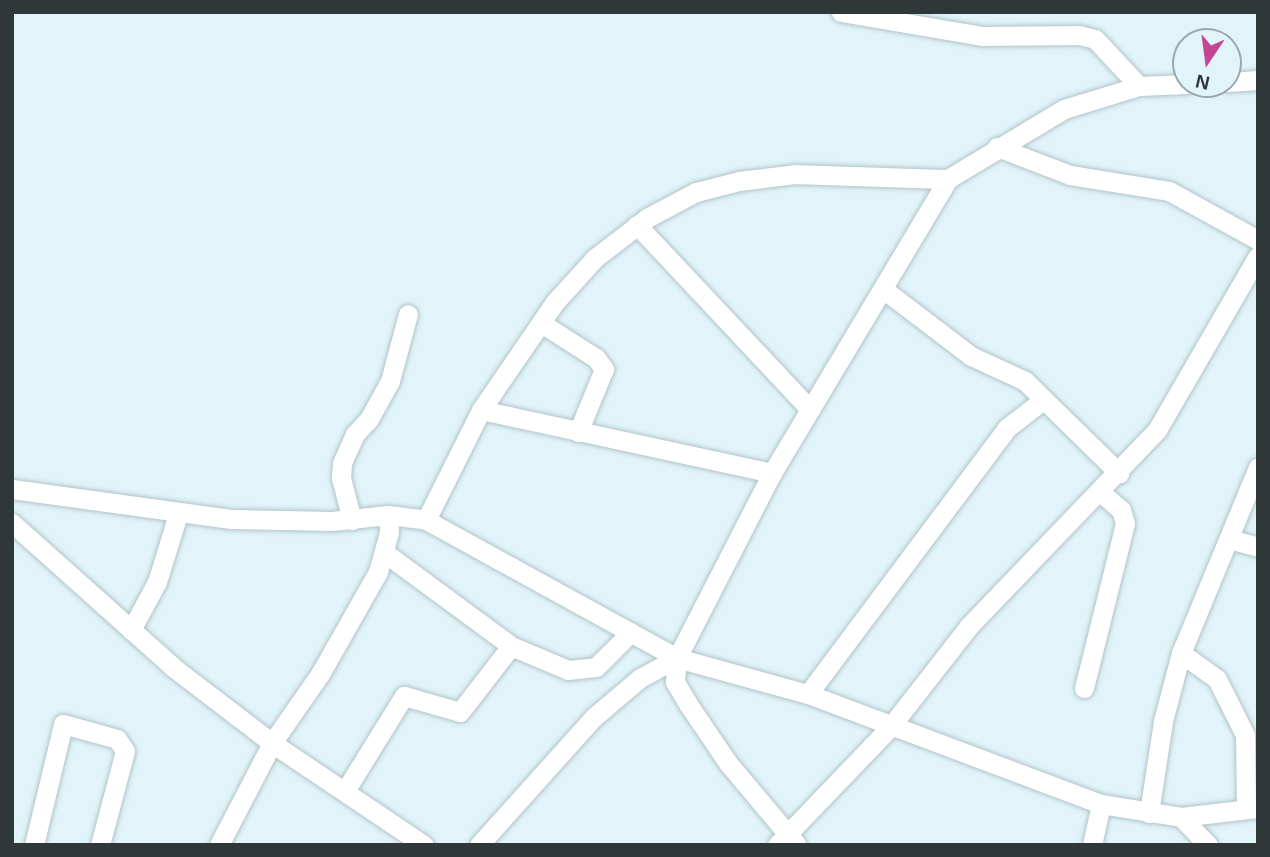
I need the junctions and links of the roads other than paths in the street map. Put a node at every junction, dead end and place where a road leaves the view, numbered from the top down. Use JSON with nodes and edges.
{"nodes":[{"id":1,"x":841,"y":12,"type":"edge"},
{"id":2,"x":1172,"y":85,"type":"edge"},
{"id":3,"x":1139,"y":86,"type":"junction"},
{"id":4,"x":997,"y":147,"type":"junction"},
{"id":5,"x":948,"y":179,"type":"junction"},
{"id":6,"x":637,"y":225,"type":"junction"},
{"id":7,"x":1258,"y":240,"type":"edge"},
{"id":8,"x":1258,"y":256,"type":"edge"},
{"id":9,"x":883,"y":289,"type":"junction"},
{"id":10,"x":408,"y":314,"type":"dead end"},
{"id":11,"x":541,"y":323,"type":"junction"},
{"id":12,"x":1043,"y":400,"type":"junction"},
{"id":13,"x":481,"y":410,"type":"junction"},
{"id":14,"x":810,"y":410,"type":"junction"},
{"id":15,"x":578,"y":432,"type":"junction"},
{"id":16,"x":1258,"y":467,"type":"edge"},
{"id":17,"x":772,"y":473,"type":"junction"},
{"id":18,"x":1119,"y":473,"type":"junction"},
{"id":19,"x":12,"y":489,"type":"edge"},
{"id":20,"x":1100,"y":492,"type":"junction"},
{"id":21,"x":178,"y":514,"type":"junction"},
{"id":22,"x":387,"y":515,"type":"junction"},
{"id":23,"x":352,"y":520,"type":"junction"},
{"id":24,"x":426,"y":520,"type":"junction"},
{"id":25,"x":12,"y":523,"type":"edge"},
{"id":26,"x":1229,"y":539,"type":"junction"},
{"id":27,"x":1258,"y":547,"type":"edge"},
{"id":28,"x":385,"y":553,"type":"junction"},
{"id":29,"x":131,"y":630,"type":"junction"},
{"id":30,"x":631,"y":632,"type":"junction"},
{"id":31,"x":511,"y":646,"type":"junction"},
{"id":32,"x":1181,"y":653,"type":"junction"},
{"id":33,"x":677,"y":658,"type":"junction"},
{"id":34,"x":1084,"y":688,"type":"dead end"},
{"id":35,"x":808,"y":694,"type":"junction"},
{"id":36,"x":891,"y":726,"type":"junction"},
{"id":37,"x":272,"y":743,"type":"junction"},
{"id":38,"x":345,"y":791,"type":"junction"},
{"id":39,"x":1101,"y":804,"type":"junction"},
{"id":40,"x":1252,"y":807,"type":"edge"},
{"id":41,"x":1149,"y":813,"type":"junction"},
{"id":42,"x":1181,"y":817,"type":"junction"},
{"id":43,"x":787,"y":842,"type":"edge"},
{"id":44,"x":34,"y":845,"type":"edge"},
{"id":45,"x":100,"y":845,"type":"edge"},
{"id":46,"x":219,"y":845,"type":"edge"},
{"id":47,"x":424,"y":845,"type":"edge"},
{"id":48,"x":479,"y":845,"type":"edge"},
{"id":49,"x":1092,"y":845,"type":"edge"},
{"id":50,"x":1209,"y":845,"type":"edge"}],
"edges":[{"from":1,"to":3,"type":"street"},
{"from":2,"to":3,"type":"street"},
{"from":3,"to":4,"type":"street"},
{"from":4,"to":5,"type":"street"},
{"from":4,"to":7,"type":"street"},
{"from":5,"to":6,"type":"street"},
{"from":5,"to":9,"type":"street"},
{"from":6,"to":11,"type":"street"},
{"from":6,"to":14,"type":"street"},
{"from":8,"to":18,"type":"street"},
{"from":9,"to":12,"type":"street"},
{"from":9,"to":14,"type":"street"},
{"from":10,"to":23,"type":"street"},
{"from":11,"to":13,"type":"street"},
{"from":11,"to":15,"type":"street"},
{"from":12,"to":18,"type":"street"},
{"from":12,"to":35,"type":"street"},
{"from":13,"to":15,"type":"street"},
{"from":13,"to":24,"type":"street"},
{"from":14,"to":17,"type":"street"},
{"from":15,"to":17,"type":"street"},
{"from":16,"to":26,"type":"street"},
{"from":17,"to":33,"type":"street"},
{"from":18,"to":20,"type":"street"},
{"from":19,"to":21,"type":"street"},
{"from":20,"to":34,"type":"street"},
{"from":20,"to":36,"type":"street"},
{"from":21,"to":23,"type":"street"},
{"from":21,"to":29,"type":"street"},
{"from":22,"to":23,"type":"street"},
{"from":22,"to":24,"type":"street"},
{"from":22,"to":28,"type":"street"},
{"from":24,"to":30,"type":"street"},
{"from":25,"to":29,"type":"street"},
{"from":26,"to":27,"type":"street"},
{"from":26,"to":32,"type":"street"},
{"from":28,"to":31,"type":"street"},
{"from":28,"to":37,"type":"street"},
{"from":29,"to":37,"type":"street"},
{"from":30,"to":31,"type":"street"},
{"from":30,"to":33,"type":"street"},
{"from":31,"to":38,"type":"street"},
{"from":32,"to":40,"type":"street"},
{"from":32,"to":41,"type":"street"},
{"from":33,"to":35,"type":"street"},
{"from":33,"to":43,"type":"street"},
{"from":33,"to":48,"type":"street"},
{"from":35,"to":36,"type":"street"},
{"from":36,"to":39,"type":"street"},
{"from":36,"to":43,"type":"street"},
{"from":37,"to":38,"type":"street"},
{"from":37,"to":46,"type":"street"},
{"from":38,"to":47,"type":"street"},
{"from":39,"to":41,"type":"street"},
{"from":39,"to":49,"type":"street"},
{"from":40,"to":42,"type":"street"},
{"from":41,"to":42,"type":"street"},
{"from":42,"to":50,"type":"street"},
{"from":44,"to":45,"type":"street"}]}
